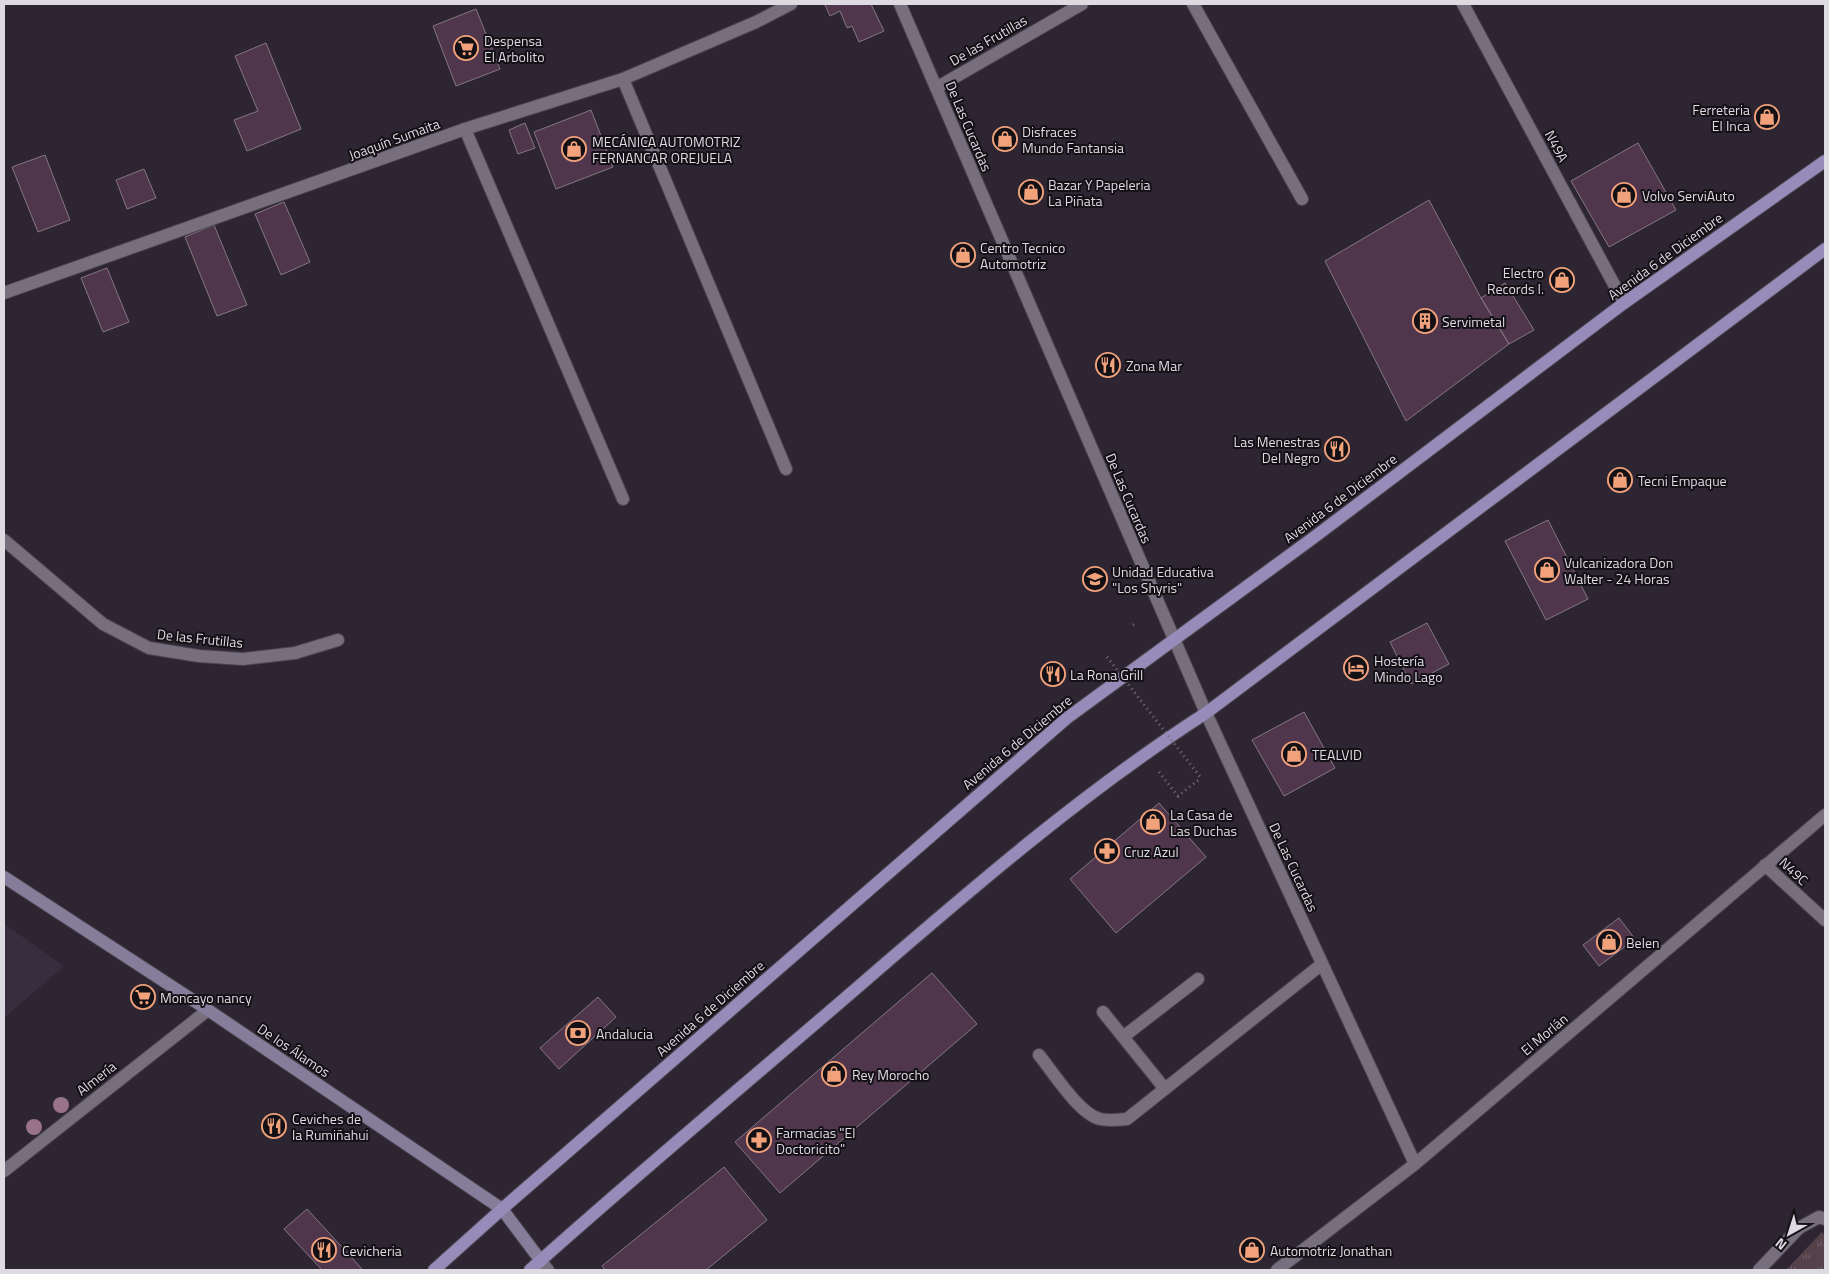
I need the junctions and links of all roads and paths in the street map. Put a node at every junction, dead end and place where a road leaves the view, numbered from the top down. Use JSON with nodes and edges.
{"nodes":[{"id":1,"x":791,"y":4,"type":"edge"},
{"id":2,"x":900,"y":4,"type":"edge"},
{"id":3,"x":1082,"y":4,"type":"edge"},
{"id":4,"x":1192,"y":4,"type":"edge"},
{"id":5,"x":1463,"y":4,"type":"edge"},
{"id":6,"x":623,"y":79,"type":"junction"},
{"id":7,"x":936,"y":88,"type":"junction"},
{"id":8,"x":465,"y":129,"type":"junction"},
{"id":9,"x":1825,"y":160,"type":"edge"},
{"id":10,"x":1302,"y":199,"type":"dead end"},
{"id":11,"x":1825,"y":249,"type":"edge"},
{"id":12,"x":4,"y":293,"type":"edge"},
{"id":13,"x":1624,"y":304,"type":"junction"},
{"id":14,"x":786,"y":468,"type":"dead end"},
{"id":15,"x":623,"y":500,"type":"dead end"},
{"id":16,"x":4,"y":540,"type":"edge"},
{"id":17,"x":1137,"y":623,"type":"dead end"},
{"id":18,"x":1133,"y":625,"type":"dead end"},
{"id":19,"x":1174,"y":639,"type":"junction"},
{"id":20,"x":338,"y":640,"type":"dead end"},
{"id":21,"x":1107,"y":657,"type":"dead end"},
{"id":22,"x":1206,"y":713,"type":"junction"},
{"id":23,"x":1157,"y":769,"type":"dead end"},
{"id":24,"x":1825,"y":815,"type":"edge"},
{"id":25,"x":1765,"y":865,"type":"junction"},
{"id":26,"x":4,"y":877,"type":"edge"},
{"id":27,"x":1825,"y":920,"type":"edge"},
{"id":28,"x":1322,"y":964,"type":"junction"},
{"id":29,"x":1198,"y":978,"type":"dead end"},
{"id":30,"x":208,"y":1010,"type":"junction"},
{"id":31,"x":1103,"y":1012,"type":"dead end"},
{"id":32,"x":1123,"y":1037,"type":"junction"},
{"id":33,"x":1039,"y":1056,"type":"dead end"},
{"id":34,"x":1165,"y":1089,"type":"junction"},
{"id":35,"x":1414,"y":1164,"type":"junction"},
{"id":36,"x":4,"y":1171,"type":"edge"},
{"id":37,"x":502,"y":1208,"type":"junction"},
{"id":38,"x":1825,"y":1220,"type":"edge"},
{"id":39,"x":544,"y":1265,"type":"edge"},
{"id":40,"x":434,"y":1270,"type":"edge"},
{"id":41,"x":530,"y":1270,"type":"edge"},
{"id":42,"x":1277,"y":1270,"type":"edge"},
{"id":43,"x":1759,"y":1270,"type":"edge"}],
"edges":[{"from":1,"to":6,"type":"street","name":"Joaquín Sumaita"},
{"from":2,"to":7,"type":"street","name":"De Las Cucardas"},
{"from":3,"to":7,"type":"street","name":"De las Frutillas"},
{"from":4,"to":10,"type":"street"},
{"from":5,"to":13,"type":"street","name":"N49A"},
{"from":6,"to":8,"type":"street","name":"Joaquín Sumaita"},
{"from":6,"to":14,"type":"street"},
{"from":7,"to":19,"type":"street","name":"De Las Cucardas"},
{"from":8,"to":12,"type":"street","name":"Joaquín Sumaita"},
{"from":8,"to":15,"type":"street"},
{"from":9,"to":13,"type":"main road","name":"Avenida 6 de Diciembre"},
{"from":11,"to":22,"type":"main road"},
{"from":13,"to":19,"type":"main road","name":"Avenida 6 de Diciembre"},
{"from":16,"to":20,"type":"street","name":"De las Frutillas"},
{"from":17,"to":18,"type":"path"},
{"from":19,"to":22,"type":"street","name":"De Las Cucardas"},
{"from":19,"to":37,"type":"main road","name":"Avenida 6 de Diciembre"},
{"from":21,"to":23,"type":"path","bridge":true},
{"from":22,"to":28,"type":"street","name":"De Las Cucardas"},
{"from":22,"to":39,"type":"main road"},
{"from":24,"to":25,"type":"street","name":"El Morlán"},
{"from":25,"to":27,"type":"street","name":"N49C"},
{"from":25,"to":35,"type":"street","name":"El Morlán"},
{"from":26,"to":30,"type":"street","name":"De los Álamos"},
{"from":28,"to":34,"type":"street"},
{"from":28,"to":35,"type":"street","name":"De Las Cucardas"},
{"from":29,"to":32,"type":"street"},
{"from":30,"to":36,"type":"street","name":"Almería"},
{"from":30,"to":37,"type":"street","name":"De los Álamos"},
{"from":31,"to":32,"type":"street"},
{"from":32,"to":34,"type":"street"},
{"from":33,"to":34,"type":"street"},
{"from":35,"to":42,"type":"street","name":"El Morlán"},
{"from":37,"to":39,"type":"street","name":"De los Álamos"},
{"from":37,"to":40,"type":"main road","name":"Avenida 6 de Diciembre"},
{"from":38,"to":43,"type":"street"},
{"from":39,"to":41,"type":"main road"}]}
